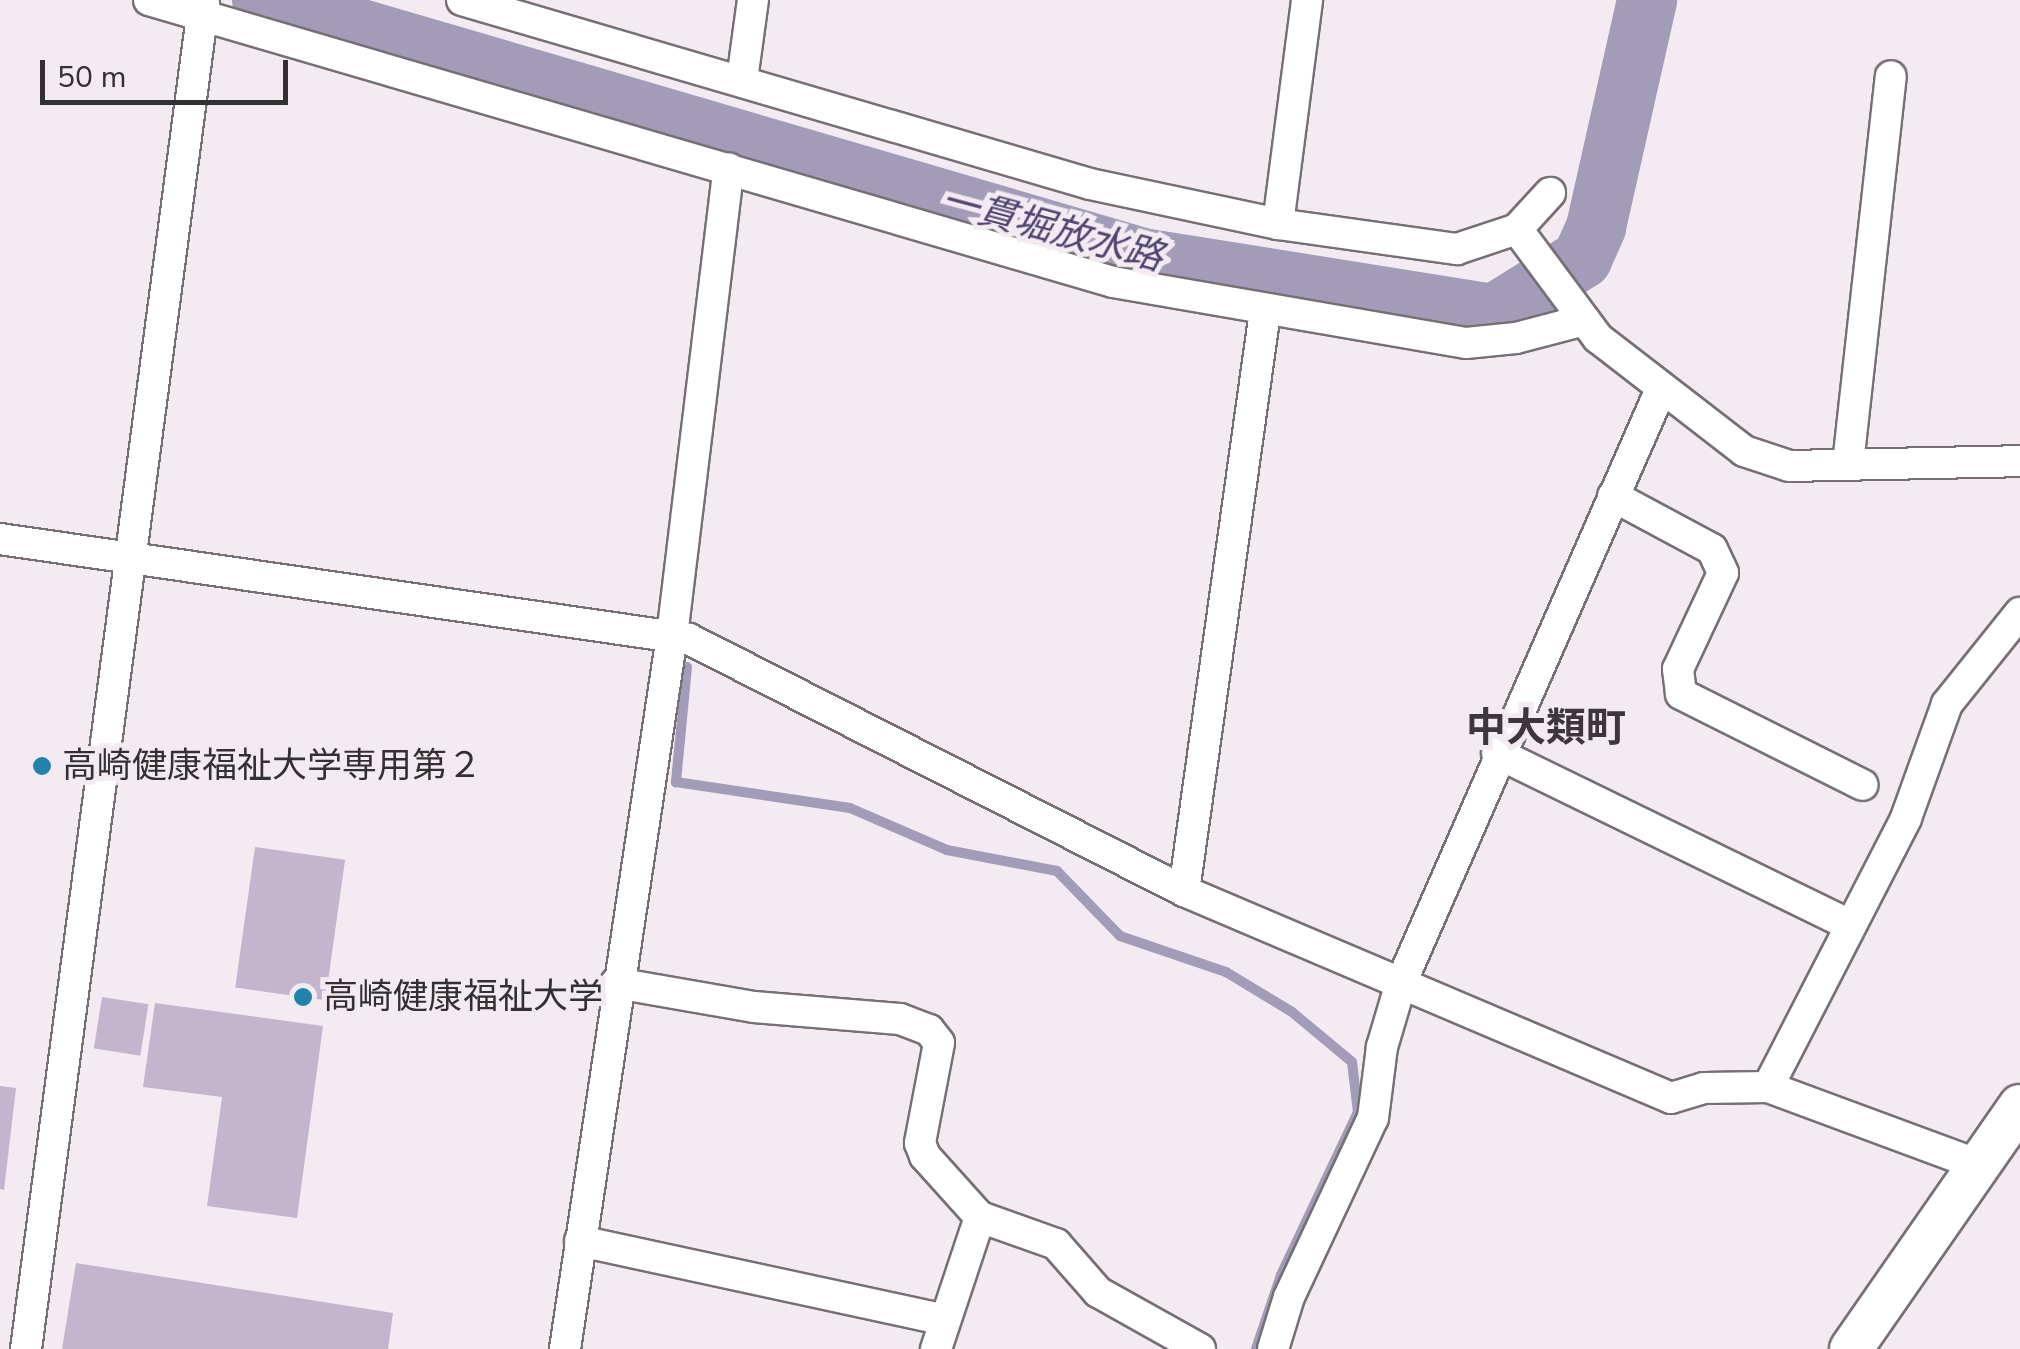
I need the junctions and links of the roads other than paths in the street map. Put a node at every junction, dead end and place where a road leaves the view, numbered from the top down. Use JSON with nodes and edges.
{"nodes":[{"id":1,"x":149,"y":0,"type":"edge"},
{"id":2,"x":462,"y":0,"type":"edge"},
{"id":3,"x":753,"y":0,"type":"edge"},
{"id":4,"x":1307,"y":0,"type":"edge"},
{"id":5,"x":203,"y":6,"type":"edge"},
{"id":6,"x":1891,"y":76,"type":"dead end"},
{"id":7,"x":742,"y":80,"type":"junction"},
{"id":8,"x":729,"y":168,"type":"junction"},
{"id":9,"x":1550,"y":193,"type":"dead end"},
{"id":10,"x":1278,"y":224,"type":"junction"},
{"id":11,"x":1523,"y":240,"type":"junction"},
{"id":12,"x":1576,"y":309,"type":"junction"},
{"id":13,"x":1266,"y":312,"type":"junction"},
{"id":14,"x":1661,"y":388,"type":"junction"},
{"id":15,"x":2020,"y":461,"type":"edge"},
{"id":16,"x":1848,"y":464,"type":"junction"},
{"id":17,"x":1613,"y":496,"type":"junction"},
{"id":18,"x":0,"y":538,"type":"edge"},
{"id":19,"x":131,"y":557,"type":"junction"},
{"id":20,"x":2020,"y":614,"type":"edge"},
{"id":21,"x":672,"y":636,"type":"junction"},
{"id":22,"x":1497,"y":753,"type":"junction"},
{"id":23,"x":1863,"y":784,"type":"dead end"},
{"id":24,"x":1184,"y":891,"type":"junction"},
{"id":25,"x":1850,"y":926,"type":"junction"},
{"id":26,"x":616,"y":982,"type":"junction"},
{"id":27,"x":1401,"y":983,"type":"junction"},
{"id":28,"x":1768,"y":1086,"type":"junction"},
{"id":29,"x":2020,"y":1106,"type":"edge"},
{"id":30,"x":1997,"y":1156,"type":"edge"},
{"id":31,"x":980,"y":1217,"type":"junction"},
{"id":32,"x":580,"y":1241,"type":"junction"},
{"id":33,"x":940,"y":1335,"type":"edge"},
{"id":34,"x":26,"y":1349,"type":"edge"},
{"id":35,"x":565,"y":1349,"type":"edge"},
{"id":36,"x":1200,"y":1349,"type":"edge"},
{"id":37,"x":1273,"y":1349,"type":"edge"},
{"id":38,"x":1851,"y":1349,"type":"edge"}],
"edges":[{"from":1,"to":5,"type":"street"},
{"from":2,"to":7,"type":"street"},
{"from":3,"to":7,"type":"street"},
{"from":4,"to":10,"type":"street"},
{"from":5,"to":8,"type":"street"},
{"from":5,"to":19,"type":"street"},
{"from":6,"to":16,"type":"street"},
{"from":7,"to":10,"type":"street"},
{"from":8,"to":13,"type":"street"},
{"from":8,"to":21,"type":"street"},
{"from":9,"to":11,"type":"street"},
{"from":10,"to":11,"type":"street"},
{"from":11,"to":12,"type":"street"},
{"from":12,"to":13,"type":"street"},
{"from":12,"to":14,"type":"street"},
{"from":13,"to":24,"type":"street"},
{"from":14,"to":16,"type":"street"},
{"from":14,"to":17,"type":"street"},
{"from":15,"to":16,"type":"street"},
{"from":17,"to":22,"type":"street"},
{"from":17,"to":23,"type":"street"},
{"from":18,"to":19,"type":"street"},
{"from":19,"to":21,"type":"street"},
{"from":19,"to":34,"type":"street"},
{"from":20,"to":25,"type":"street"},
{"from":21,"to":24,"type":"street"},
{"from":21,"to":26,"type":"street"},
{"from":22,"to":25,"type":"street"},
{"from":22,"to":27,"type":"street"},
{"from":24,"to":27,"type":"street"},
{"from":25,"to":28,"type":"street"},
{"from":26,"to":31,"type":"street"},
{"from":26,"to":32,"type":"street"},
{"from":27,"to":28,"type":"street"},
{"from":27,"to":37,"type":"street"},
{"from":28,"to":30,"type":"street"},
{"from":29,"to":30,"type":"main road"},
{"from":30,"to":38,"type":"main road"},
{"from":31,"to":33,"type":"street"},
{"from":31,"to":36,"type":"street"},
{"from":32,"to":33,"type":"street"},
{"from":32,"to":35,"type":"street"}]}
